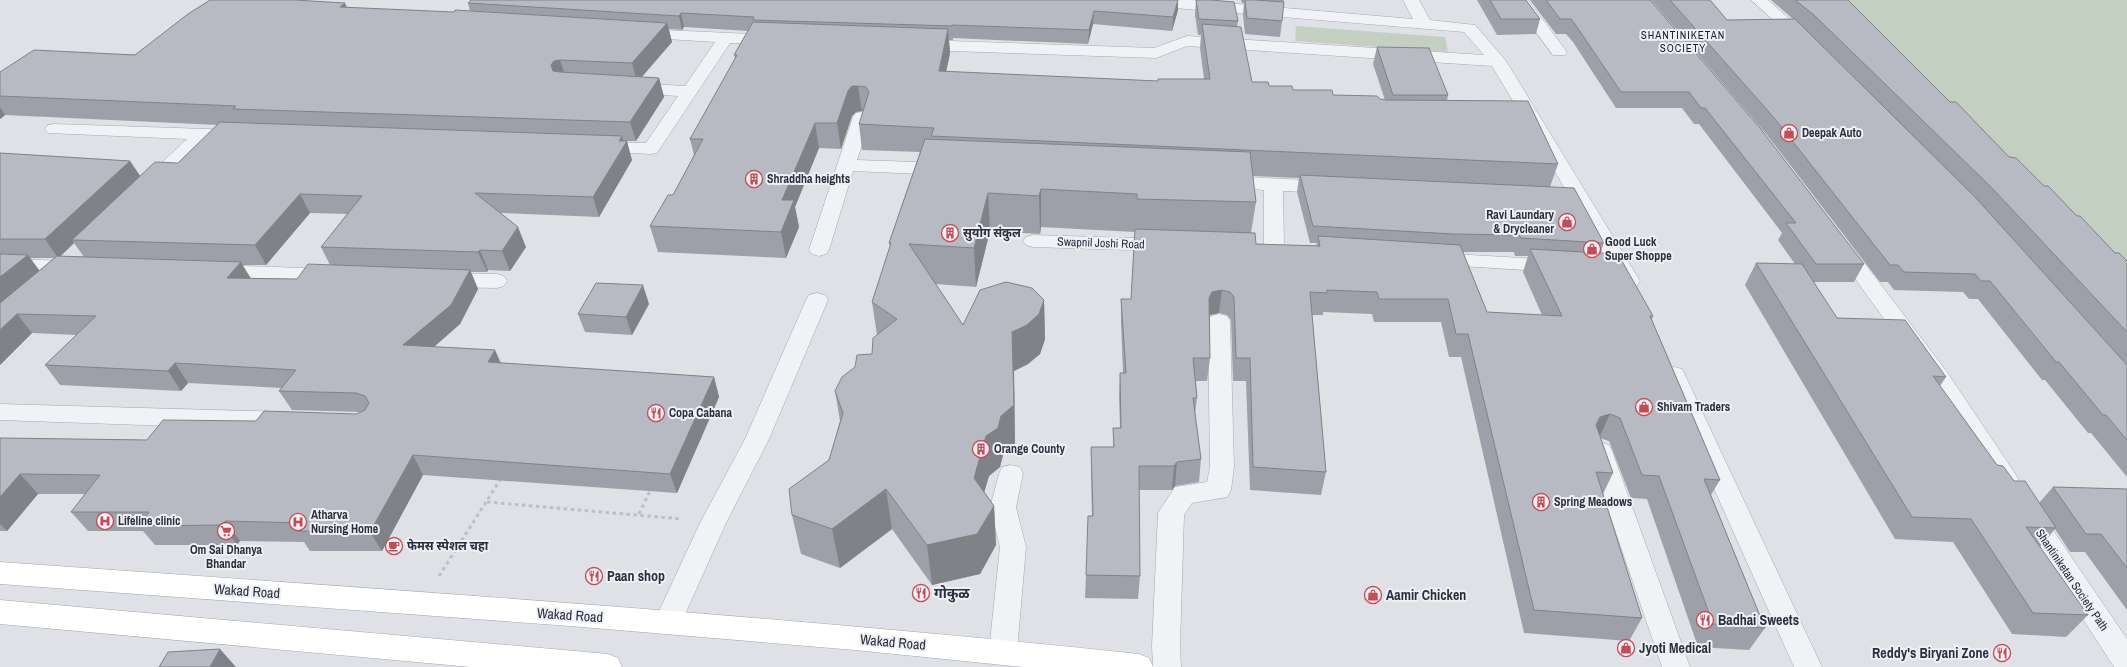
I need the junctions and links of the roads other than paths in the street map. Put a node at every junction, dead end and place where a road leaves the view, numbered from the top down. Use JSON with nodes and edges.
{"nodes":[{"id":1,"x":1138,"y":0,"type":"edge"},
{"id":2,"x":1411,"y":0,"type":"edge"},
{"id":3,"x":1520,"y":0,"type":"edge"},
{"id":4,"x":1759,"y":0,"type":"edge"},
{"id":5,"x":1288,"y":6,"type":"edge"},
{"id":6,"x":1424,"y":24,"type":"junction"},
{"id":7,"x":629,"y":33,"type":"edge"},
{"id":8,"x":725,"y":39,"type":"junction"},
{"id":9,"x":788,"y":41,"type":"edge"},
{"id":10,"x":908,"y":45,"type":"edge"},
{"id":11,"x":1559,"y":52,"type":"dead end"},
{"id":12,"x":1816,"y":52,"type":"edge"},
{"id":13,"x":1498,"y":62,"type":"junction"},
{"id":14,"x":613,"y":87,"type":"edge"},
{"id":15,"x":689,"y":91,"type":"junction"},
{"id":16,"x":862,"y":117,"type":"edge"},
{"id":17,"x":54,"y":129,"type":"dead end"},
{"id":18,"x":202,"y":134,"type":"junction"},
{"id":19,"x":258,"y":135,"type":"edge"},
{"id":20,"x":580,"y":146,"type":"edge"},
{"id":21,"x":846,"y":165,"type":"junction"},
{"id":22,"x":962,"y":170,"type":"edge"},
{"id":23,"x":1209,"y":182,"type":"edge"},
{"id":24,"x":1273,"y":185,"type":"junction"},
{"id":25,"x":1344,"y":188,"type":"edge"},
{"id":26,"x":139,"y":195,"type":"edge"},
{"id":27,"x":1556,"y":197,"type":"edge"},
{"id":28,"x":1580,"y":198,"type":"junction"},
{"id":29,"x":1831,"y":233,"type":"edge"},
{"id":30,"x":1033,"y":241,"type":"dead end"},
{"id":31,"x":1180,"y":246,"type":"edge"},
{"id":32,"x":1274,"y":249,"type":"edge"},
{"id":33,"x":82,"y":250,"type":"edge"},
{"id":34,"x":819,"y":250,"type":"dead end"},
{"id":35,"x":1417,"y":257,"type":"edge"},
{"id":36,"x":0,"y":265,"type":"edge"},
{"id":37,"x":65,"y":267,"type":"junction"},
{"id":38,"x":1577,"y":267,"type":"edge"},
{"id":39,"x":96,"y":268,"type":"edge"},
{"id":40,"x":1601,"y":268,"type":"edge"},
{"id":41,"x":1625,"y":270,"type":"junction"},
{"id":42,"x":198,"y":272,"type":"edge"},
{"id":43,"x":347,"y":276,"type":"edge"},
{"id":44,"x":426,"y":279,"type":"edge"},
{"id":45,"x":497,"y":282,"type":"dead end"},
{"id":46,"x":46,"y":284,"type":"edge"},
{"id":47,"x":1638,"y":298,"type":"edge"},
{"id":48,"x":817,"y":300,"type":"dead end"},
{"id":49,"x":1219,"y":321,"type":"dead end"},
{"id":50,"x":1665,"y":355,"type":"edge"},
{"id":51,"x":0,"y":412,"type":"edge"},
{"id":52,"x":311,"y":422,"type":"edge"},
{"id":53,"x":1599,"y":448,"type":"edge"},
{"id":54,"x":1011,"y":474,"type":"dead end"},
{"id":55,"x":0,"y":573,"type":"edge"},
{"id":56,"x":0,"y":612,"type":"edge"},
{"id":57,"x":668,"y":622,"type":"junction"},
{"id":58,"x":1003,"y":652,"type":"junction"},
{"id":59,"x":2127,"y":663,"type":"edge"},
{"id":60,"x":608,"y":667,"type":"edge"},
{"id":61,"x":1139,"y":667,"type":"edge"},
{"id":62,"x":1166,"y":667,"type":"edge"},
{"id":63,"x":1676,"y":667,"type":"edge"},
{"id":64,"x":1808,"y":667,"type":"edge"}],
"edges":[{"from":1,"to":5,"type":"street"},
{"from":2,"to":6,"type":"street"},
{"from":3,"to":11,"type":"street"},
{"from":4,"to":12,"type":"street"},
{"from":5,"to":6,"type":"street"},
{"from":6,"to":13,"type":"street"},
{"from":7,"to":8,"type":"street"},
{"from":8,"to":9,"type":"street"},
{"from":8,"to":15,"type":"street"},
{"from":10,"to":13,"type":"street"},
{"from":13,"to":28,"type":"street"},
{"from":14,"to":15,"type":"street"},
{"from":15,"to":20,"type":"street"},
{"from":16,"to":21,"type":"street"},
{"from":17,"to":18,"type":"street"},
{"from":18,"to":19,"type":"street"},
{"from":18,"to":26,"type":"street"},
{"from":21,"to":22,"type":"street"},
{"from":21,"to":34,"type":"street"},
{"from":23,"to":24,"type":"street"},
{"from":24,"to":25,"type":"street"},
{"from":24,"to":32,"type":"street"},
{"from":27,"to":28,"type":"street"},
{"from":28,"to":41,"type":"street"},
{"from":29,"to":59,"type":"street","name":"Shantiniketan Society Path"},
{"from":30,"to":31,"type":"street","name":"Swapnil Joshi Road"},
{"from":33,"to":37,"type":"street"},
{"from":35,"to":38,"type":"street"},
{"from":36,"to":37,"type":"street"},
{"from":37,"to":39,"type":"street"},
{"from":37,"to":46,"type":"street"},
{"from":40,"to":41,"type":"street"},
{"from":41,"to":47,"type":"street"},
{"from":42,"to":43,"type":"street"},
{"from":44,"to":45,"type":"street"},
{"from":48,"to":57,"type":"street"},
{"from":49,"to":62,"type":"street"},
{"from":50,"to":64,"type":"street"},
{"from":51,"to":52,"type":"street"},
{"from":53,"to":63,"type":"street"},
{"from":54,"to":58,"type":"street"},
{"from":55,"to":57,"type":"main road","name":"Wakad Road"},
{"from":56,"to":60,"type":"main road"},
{"from":57,"to":58,"type":"main road","name":"Wakad Road"},
{"from":58,"to":61,"type":"main road","name":"Wakad Road"}]}
